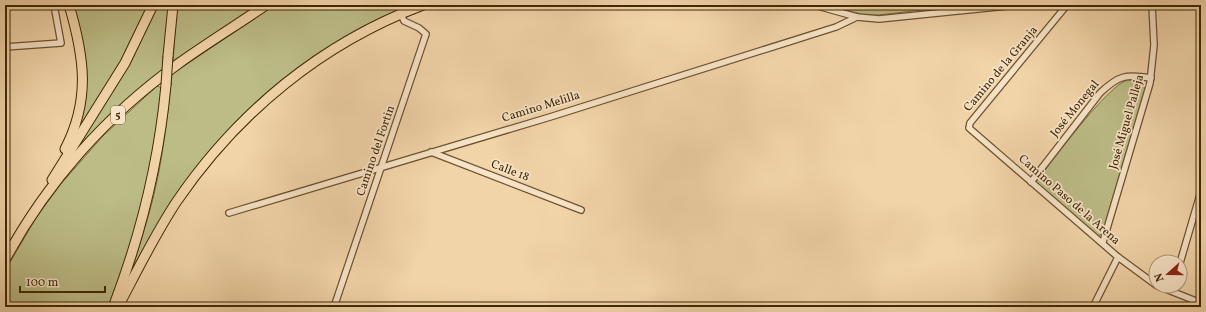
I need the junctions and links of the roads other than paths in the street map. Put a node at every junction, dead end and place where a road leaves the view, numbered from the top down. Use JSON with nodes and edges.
{"nodes":[{"id":1,"x":54,"y":5,"type":"edge"},
{"id":2,"x":69,"y":5,"type":"edge"},
{"id":3,"x":153,"y":5,"type":"edge"},
{"id":4,"x":173,"y":5,"type":"edge"},
{"id":5,"x":266,"y":5,"type":"edge"},
{"id":6,"x":423,"y":5,"type":"edge"},
{"id":7,"x":814,"y":5,"type":"edge"},
{"id":8,"x":1017,"y":5,"type":"edge"},
{"id":9,"x":1067,"y":5,"type":"edge"},
{"id":10,"x":1152,"y":5,"type":"edge"},
{"id":11,"x":401,"y":14,"type":"junction"},
{"id":12,"x":857,"y":17,"type":"junction"},
{"id":13,"x":5,"y":47,"type":"edge"},
{"id":14,"x":1151,"y":78,"type":"junction"},
{"id":15,"x":970,"y":129,"type":"joint"},
{"id":16,"x":431,"y":152,"type":"junction"},
{"id":17,"x":382,"y":167,"type":"junction"},
{"id":18,"x":1031,"y":182,"type":"junction"},
{"id":19,"x":1201,"y":191,"type":"edge"},
{"id":20,"x":581,"y":210,"type":"dead end"},
{"id":21,"x":229,"y":213,"type":"dead end"},
{"id":22,"x":30,"y":215,"type":"junction"},
{"id":23,"x":1103,"y":242,"type":"junction"},
{"id":24,"x":1183,"y":254,"type":"edge"},
{"id":25,"x":1118,"y":257,"type":"junction"},
{"id":26,"x":5,"y":260,"type":"edge"},
{"id":27,"x":1148,"y":279,"type":"edge"},
{"id":28,"x":1182,"y":294,"type":"edge"},
{"id":29,"x":1201,"y":303,"type":"edge"},
{"id":30,"x":113,"y":307,"type":"edge"},
{"id":31,"x":118,"y":307,"type":"edge"},
{"id":32,"x":334,"y":307,"type":"edge"},
{"id":33,"x":1093,"y":307,"type":"edge"}],
"edges":[{"from":1,"to":13,"type":"street"},
{"from":2,"to":22,"type":"highway"},
{"from":3,"to":22,"type":"highway"},
{"from":4,"to":30,"type":"highway","bridge":true},
{"from":5,"to":22,"type":"highway","number":"5"},
{"from":6,"to":11,"type":"highway"},
{"from":7,"to":12,"type":"street","name":"Camino Melilla"},
{"from":8,"to":12,"type":"street","name":"Camino Melilla"},
{"from":9,"to":15,"type":"street","name":"Camino de la Granja"},
{"from":10,"to":14,"type":"street","name":"José Miguel Palleja"},
{"from":11,"to":17,"type":"street","name":"Camino del Fortin"},
{"from":11,"to":31,"type":"highway"},
{"from":12,"to":16,"type":"street","name":"Camino Melilla"},
{"from":14,"to":18,"type":"street","name":"José Monegal"},
{"from":14,"to":23,"type":"street","name":"José Miguel Palleja"},
{"from":15,"to":18,"type":"street","name":"Camino Paso de la Arena"},
{"from":16,"to":17,"type":"street","name":"Camino Melilla"},
{"from":16,"to":20,"type":"street","name":"Calle 18"},
{"from":17,"to":21,"type":"street","name":"Camino Melilla"},
{"from":17,"to":32,"type":"street","name":"Camino del Fortin"},
{"from":18,"to":23,"type":"street","name":"Camino Paso de la Arena"},
{"from":19,"to":24,"type":"street"},
{"from":22,"to":26,"type":"highway","number":"5"},
{"from":23,"to":25,"type":"street","name":"Camino Paso de la Arena"},
{"from":25,"to":27,"type":"street","name":"Camino Paso de la Arena"},
{"from":25,"to":33,"type":"street"},
{"from":28,"to":29,"type":"street","name":"Camino Paso de la Arena"}]}
